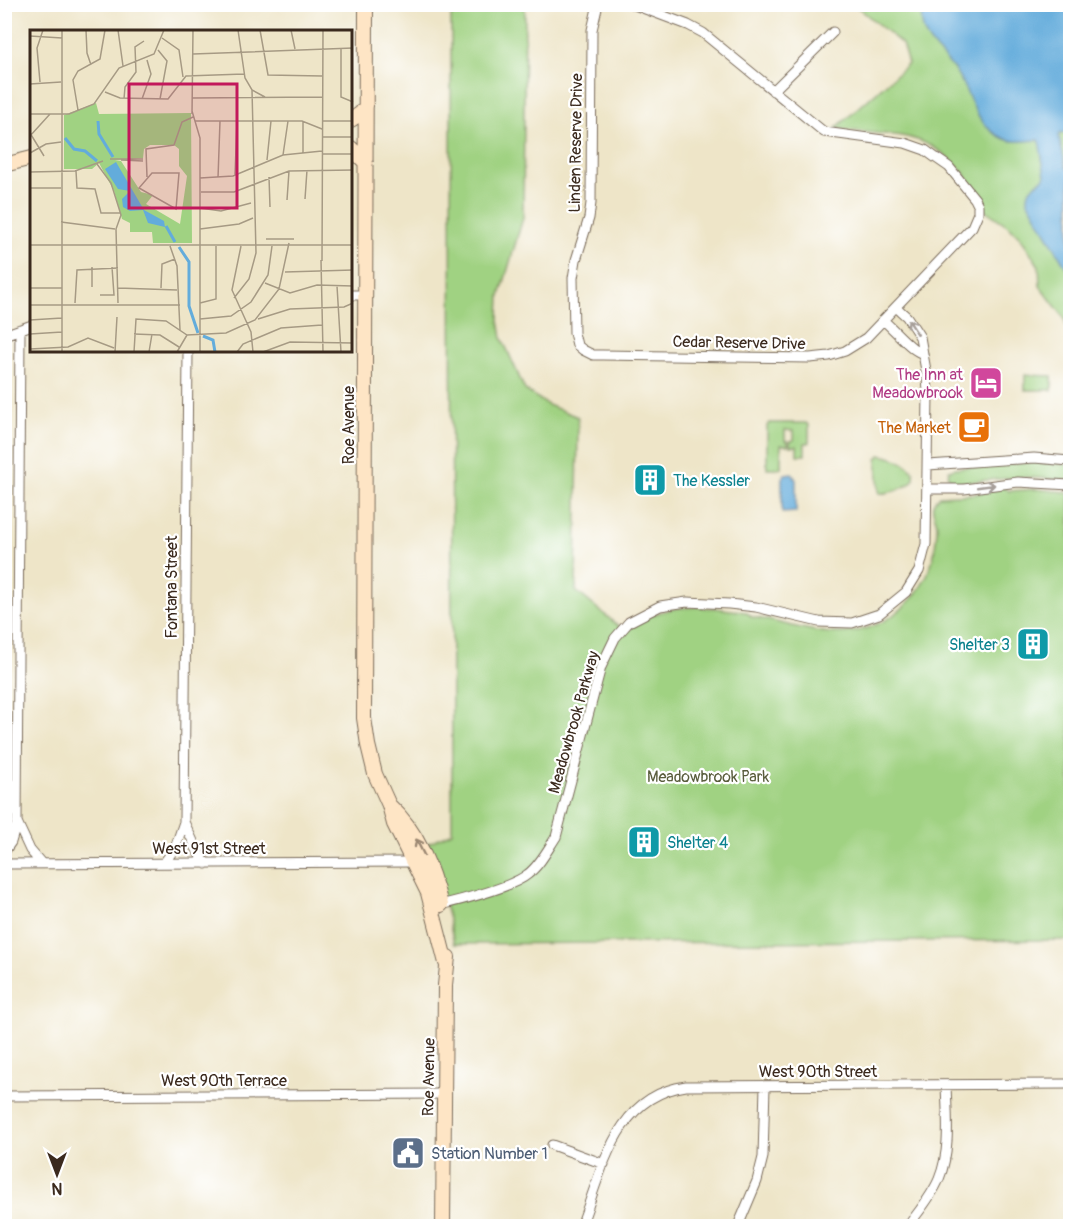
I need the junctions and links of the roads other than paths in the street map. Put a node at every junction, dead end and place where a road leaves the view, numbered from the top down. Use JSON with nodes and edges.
{"nodes":[{"id":1,"x":598,"y":4,"type":"edge"},
{"id":2,"x":633,"y":4,"type":"edge"},
{"id":3,"x":366,"y":5,"type":"edge"},
{"id":4,"x":833,"y":32,"type":"dead end"},
{"id":5,"x":773,"y":91,"type":"junction"},
{"id":6,"x":366,"y":106,"type":"junction"},
{"id":7,"x":352,"y":119,"type":"edge"},
{"id":8,"x":352,"y":149,"type":"edge"},
{"id":9,"x":30,"y":158,"type":"edge"},
{"id":10,"x":366,"y":163,"type":"junction"},
{"id":11,"x":4,"y":165,"type":"edge"},
{"id":12,"x":358,"y":295,"type":"edge"},
{"id":13,"x":896,"y":307,"type":"junction"},
{"id":14,"x":883,"y":320,"type":"junction"},
{"id":15,"x":30,"y":326,"type":"edge"},
{"id":16,"x":20,"y":329,"type":"junction"},
{"id":17,"x":4,"y":335,"type":"edge"},
{"id":18,"x":583,"y":350,"type":"joint"},
{"id":19,"x":188,"y":352,"type":"edge"},
{"id":20,"x":921,"y":352,"type":"junction"},
{"id":21,"x":1071,"y":461,"type":"edge"},
{"id":22,"x":928,"y":465,"type":"junction"},
{"id":23,"x":1071,"y":485,"type":"edge"},
{"id":24,"x":928,"y":489,"type":"junction"},
{"id":25,"x":389,"y":805,"type":"junction"},
{"id":26,"x":17,"y":822,"type":"junction"},
{"id":27,"x":184,"y":822,"type":"junction"},
{"id":28,"x":4,"y":852,"type":"edge"},
{"id":29,"x":414,"y":862,"type":"junction"},
{"id":30,"x":164,"y":863,"type":"junction"},
{"id":31,"x":4,"y":864,"type":"edge"},
{"id":32,"x":42,"y":864,"type":"junction"},
{"id":33,"x":206,"y":864,"type":"junction"},
{"id":34,"x":437,"y":905,"type":"junction"},
{"id":35,"x":1071,"y":1084,"type":"edge"},
{"id":36,"x":946,"y":1085,"type":"junction"},
{"id":37,"x":765,"y":1086,"type":"junction"},
{"id":38,"x":444,"y":1094,"type":"junction"},
{"id":39,"x":4,"y":1096,"type":"edge"},
{"id":40,"x":552,"y":1145,"type":"dead end"},
{"id":41,"x":604,"y":1164,"type":"junction"},
{"id":42,"x":443,"y":1227,"type":"edge"},
{"id":43,"x":581,"y":1227,"type":"edge"},
{"id":44,"x":738,"y":1227,"type":"edge"},
{"id":45,"x":908,"y":1227,"type":"edge"}],
"edges":[{"from":1,"to":18,"type":"street","name":"Linden Reserve Drive"},
{"from":2,"to":5,"type":"street","name":"Cedar Reserve Drive"},
{"from":3,"to":6,"type":"main road","name":"Roe Avenue"},
{"from":4,"to":5,"type":"street"},
{"from":5,"to":13,"type":"street","name":"Cedar Reserve Drive"},
{"from":6,"to":7,"type":"main road"},
{"from":6,"to":10,"type":"main road","name":"Roe Avenue"},
{"from":8,"to":10,"type":"main road"},
{"from":9,"to":11,"type":"main road"},
{"from":10,"to":12,"type":"main road","name":"Roe Avenue"},
{"from":12,"to":25,"type":"main road","name":"Roe Avenue"},
{"from":13,"to":14,"type":"street","name":"Cedar Reserve Drive"},
{"from":20,"to":13,"type":"street","one_way":true},
{"from":14,"to":18,"type":"street","name":"Cedar Reserve Drive"},
{"from":14,"to":20,"type":"street"},
{"from":15,"to":16,"type":"street"},
{"from":16,"to":17,"type":"street"},
{"from":16,"to":26,"type":"street"},
{"from":19,"to":27,"type":"street","name":"Fontana Street"},
{"from":20,"to":22,"type":"street"},
{"from":21,"to":22,"type":"street"},
{"from":22,"to":24,"type":"street"},
{"from":24,"to":23,"type":"street","one_way":true},
{"from":24,"to":34,"type":"street","name":"Meadowbrook Parkway"},
{"from":25,"to":29,"type":"main road","name":"Roe Avenue"},
{"from":34,"to":25,"type":"main road","name":"Roe Avenue","one_way":true},
{"from":26,"to":28,"type":"street"},
{"from":26,"to":32,"type":"street"},
{"from":27,"to":30,"type":"street","name":"Fontana Street"},
{"from":27,"to":33,"type":"street","name":"Fontana Street"},
{"from":29,"to":33,"type":"street","name":"West 91st Street"},
{"from":29,"to":34,"type":"main road","name":"Roe Avenue"},
{"from":30,"to":32,"type":"street","name":"West 91st Street"},
{"from":30,"to":33,"type":"street","name":"West 91st Street"},
{"from":31,"to":32,"type":"street","name":"West 91st Street"},
{"from":34,"to":38,"type":"main road","name":"Roe Avenue"},
{"from":35,"to":36,"type":"street","name":"West 90th Street"},
{"from":36,"to":37,"type":"street","name":"West 90th Street"},
{"from":36,"to":45,"type":"street"},
{"from":37,"to":41,"type":"street","name":"West 90th Street"},
{"from":37,"to":44,"type":"street"},
{"from":38,"to":39,"type":"street","name":"West 90th Terrace"},
{"from":38,"to":42,"type":"main road","name":"Roe Avenue"},
{"from":40,"to":41,"type":"street"},
{"from":41,"to":43,"type":"street","name":"West 90th Street"}]}
